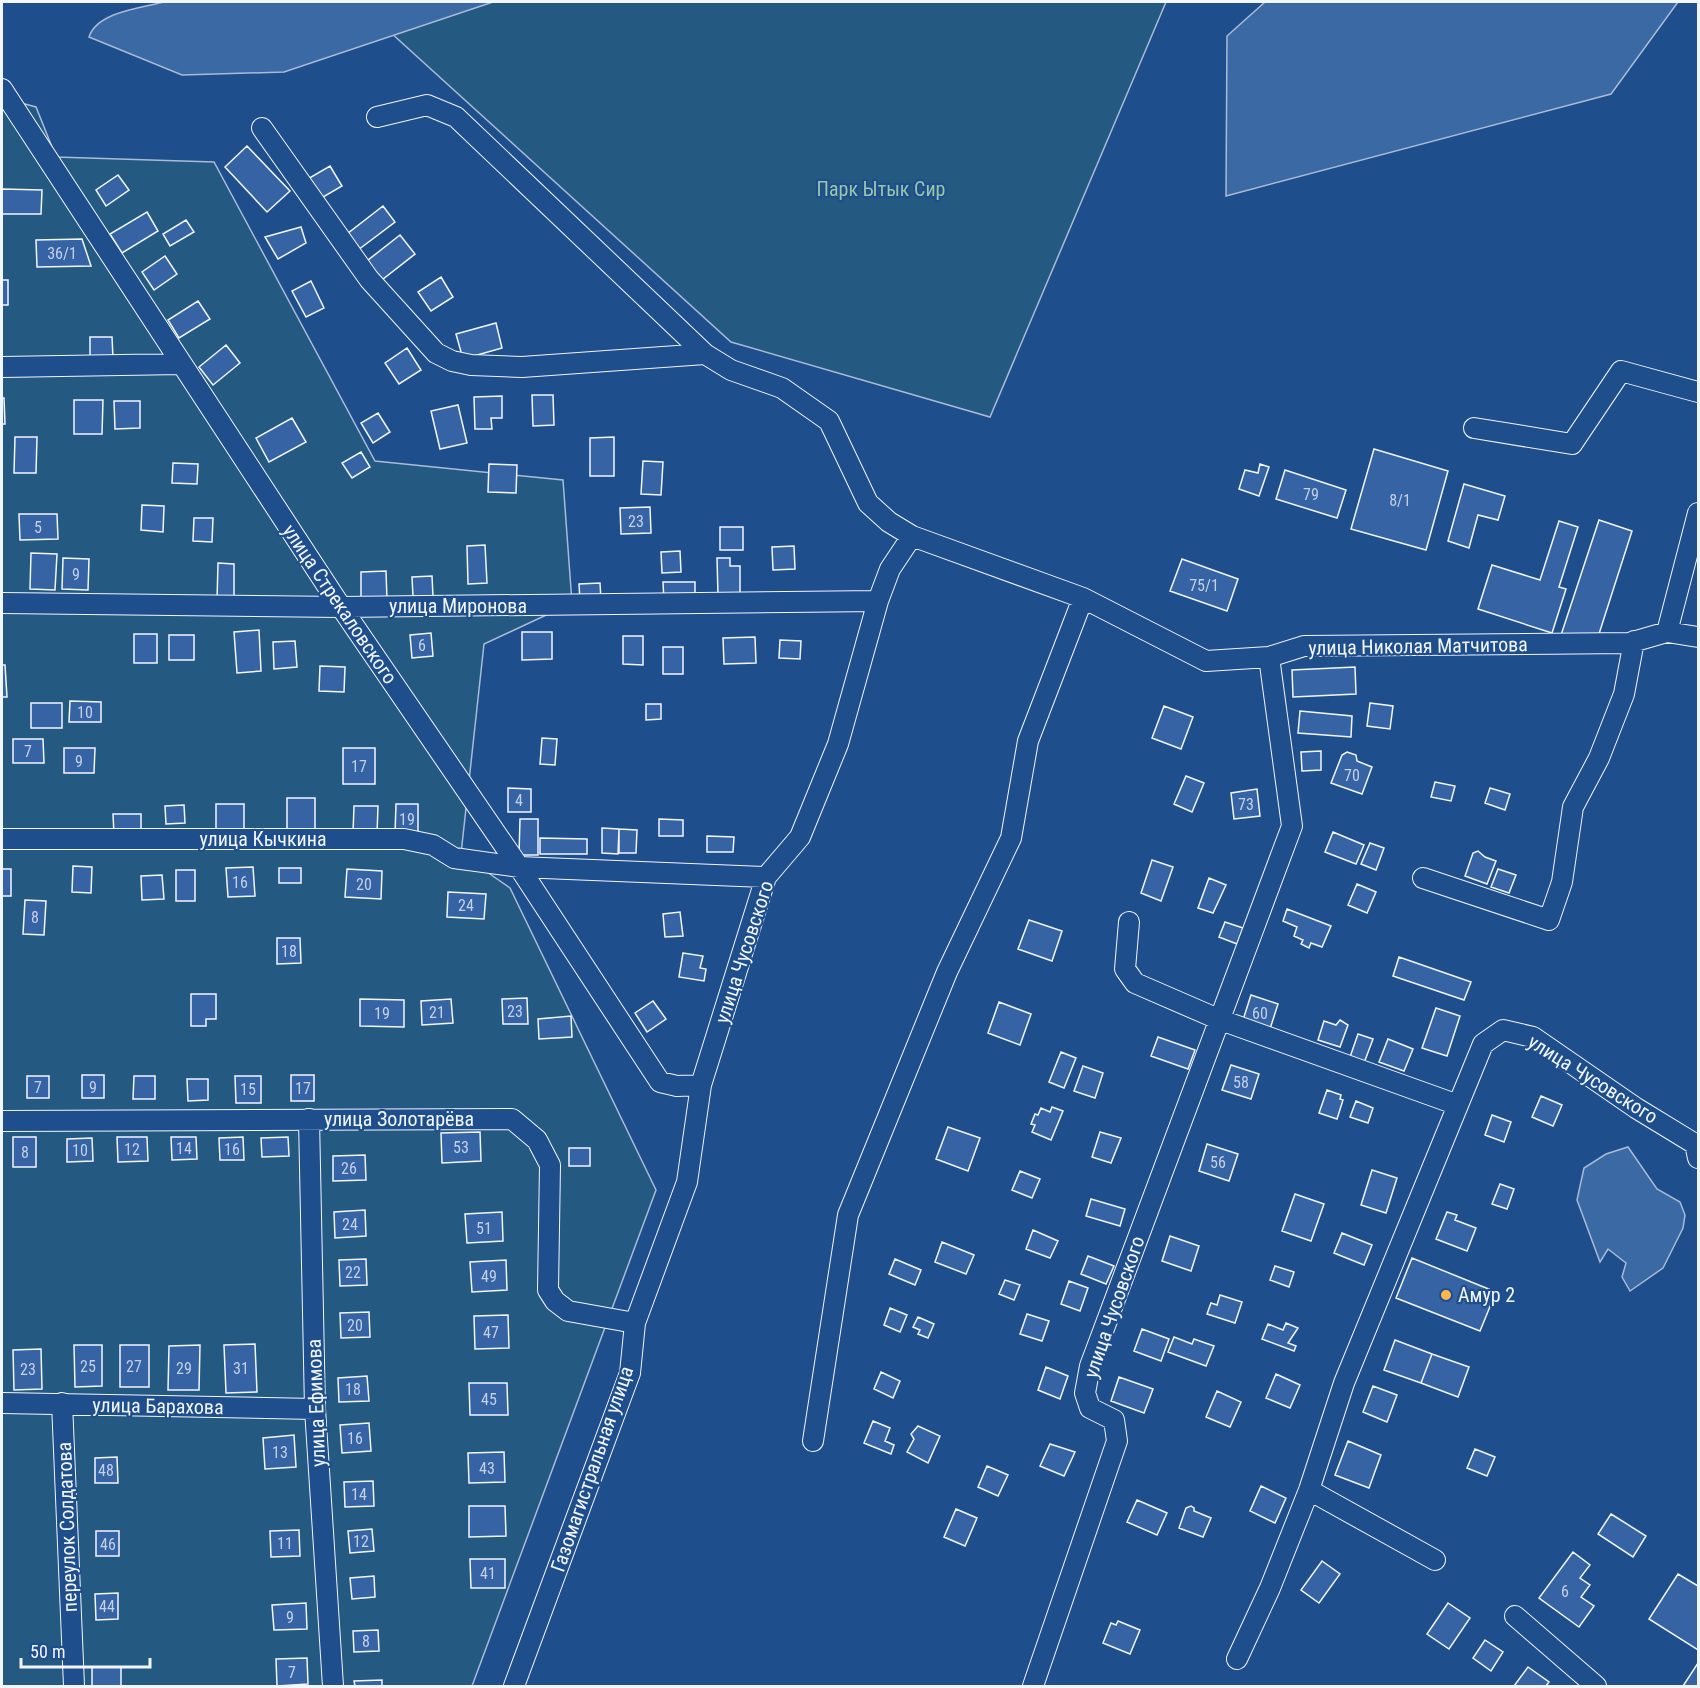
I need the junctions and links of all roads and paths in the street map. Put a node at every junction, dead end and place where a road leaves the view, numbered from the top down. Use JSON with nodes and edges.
{"nodes":[{"id":1,"x":2,"y":89,"type":"edge"},
{"id":2,"x":377,"y":117,"type":"dead end"},
{"id":3,"x":262,"y":128,"type":"dead end"},
{"id":4,"x":705,"y":354,"type":"junction"},
{"id":5,"x":181,"y":364,"type":"junction"},
{"id":6,"x":2,"y":367,"type":"edge"},
{"id":7,"x":1698,"y":392,"type":"edge"},
{"id":8,"x":1474,"y":428,"type":"dead end"},
{"id":9,"x":1698,"y":513,"type":"edge"},
{"id":10,"x":912,"y":536,"type":"junction"},
{"id":11,"x":1083,"y":598,"type":"junction"},
{"id":12,"x":878,"y":601,"type":"junction"},
{"id":13,"x":2,"y":603,"type":"edge"},
{"id":14,"x":341,"y":607,"type":"junction"},
{"id":15,"x":1667,"y":632,"type":"junction"},
{"id":16,"x":1698,"y":637,"type":"edge"},
{"id":17,"x":1634,"y":641,"type":"junction"},
{"id":18,"x":1269,"y":657,"type":"junction"},
{"id":19,"x":2,"y":839,"type":"edge"},
{"id":20,"x":519,"y":867,"type":"junction"},
{"id":21,"x":766,"y":877,"type":"junction"},
{"id":22,"x":1423,"y":878,"type":"dead end"},
{"id":23,"x":1130,"y":922,"type":"dead end"},
{"id":24,"x":1218,"y":1018,"type":"junction"},
{"id":25,"x":701,"y":1085,"type":"junction"},
{"id":26,"x":1458,"y":1105,"type":"junction"},
{"id":27,"x":309,"y":1119,"type":"junction"},
{"id":28,"x":2,"y":1121,"type":"edge"},
{"id":29,"x":1697,"y":1151,"type":"edge"},
{"id":30,"x":687,"y":1182,"type":"joint"},
{"id":31,"x":635,"y":1323,"type":"junction"},
{"id":32,"x":2,"y":1403,"type":"edge"},
{"id":33,"x":62,"y":1403,"type":"junction"},
{"id":34,"x":315,"y":1409,"type":"junction"},
{"id":35,"x":813,"y":1441,"type":"dead end"},
{"id":36,"x":1310,"y":1490,"type":"junction"},
{"id":37,"x":1435,"y":1560,"type":"dead end"},
{"id":38,"x":1515,"y":1616,"type":"dead end"},
{"id":39,"x":1237,"y":1659,"type":"dead end"},
{"id":40,"x":74,"y":1686,"type":"edge"},
{"id":41,"x":333,"y":1686,"type":"edge"},
{"id":42,"x":514,"y":1686,"type":"edge"},
{"id":43,"x":1033,"y":1686,"type":"edge"},
{"id":44,"x":1596,"y":1686,"type":"edge"}],
"edges":[{"from":1,"to":5,"type":"street","name":"улица Стрекаловского"},
{"from":2,"to":4,"type":"street","name":"улица Николая Матчитова"},
{"from":3,"to":4,"type":"street"},
{"from":4,"to":10,"type":"street","name":"улица Николая Матчитова"},
{"from":5,"to":6,"type":"street"},
{"from":5,"to":14,"type":"street","name":"улица Стрекаловского"},
{"from":7,"to":8,"type":"street"},
{"from":9,"to":15,"type":"street"},
{"from":10,"to":11,"type":"street","name":"улица Николая Матчитова"},
{"from":10,"to":12,"type":"street","name":"улица Чусовского"},
{"from":11,"to":18,"type":"street","name":"улица Николая Матчитова"},
{"from":11,"to":35,"type":"street"},
{"from":12,"to":14,"type":"street","name":"улица Миронова"},
{"from":12,"to":21,"type":"street","name":"улица Чусовского"},
{"from":13,"to":14,"type":"street","name":"улица Миронова"},
{"from":14,"to":20,"type":"street","name":"улица Стрекаловского"},
{"from":15,"to":16,"type":"street","name":"улица Николая Матчитова"},
{"from":15,"to":17,"type":"street","name":"улица Николая Матчитова"},
{"from":17,"to":18,"type":"street","name":"улица Николая Матчитова"},
{"from":17,"to":22,"type":"street"},
{"from":18,"to":24,"type":"street","name":"улица Чусовского"},
{"from":19,"to":20,"type":"street","name":"улица Кычкина"},
{"from":20,"to":21,"type":"street","name":"улица Кычкина"},
{"from":20,"to":25,"type":"street","name":"улица Стрекаловского"},
{"from":21,"to":25,"type":"street","name":"улица Чусовского"},
{"from":23,"to":24,"type":"street"},
{"from":24,"to":26,"type":"street"},
{"from":24,"to":43,"type":"street","name":"улица Чусовского"},
{"from":25,"to":30,"type":"street","name":"улица Чусовского"},
{"from":26,"to":29,"type":"street","name":"улица Чусовского"},
{"from":26,"to":36,"type":"street","name":"улица Чусовского"},
{"from":27,"to":28,"type":"street","name":"улица Золотарёва"},
{"from":27,"to":31,"type":"street","name":"улица Золотарёва"},
{"from":27,"to":34,"type":"street","name":"улица Ефимова"},
{"from":30,"to":31,"type":"street","name":"Газомагистральная улица"},
{"from":31,"to":42,"type":"street","name":"Газомагистральная улица"},
{"from":32,"to":33,"type":"street","name":"улица Барахова"},
{"from":33,"to":34,"type":"street","name":"улица Барахова"},
{"from":33,"to":40,"type":"street","name":"переулок Солдатова"},
{"from":34,"to":41,"type":"street","name":"улица Ефимова"},
{"from":36,"to":37,"type":"street"},
{"from":36,"to":39,"type":"street","name":"улица Чусовского"},
{"from":38,"to":44,"type":"street"}]}
